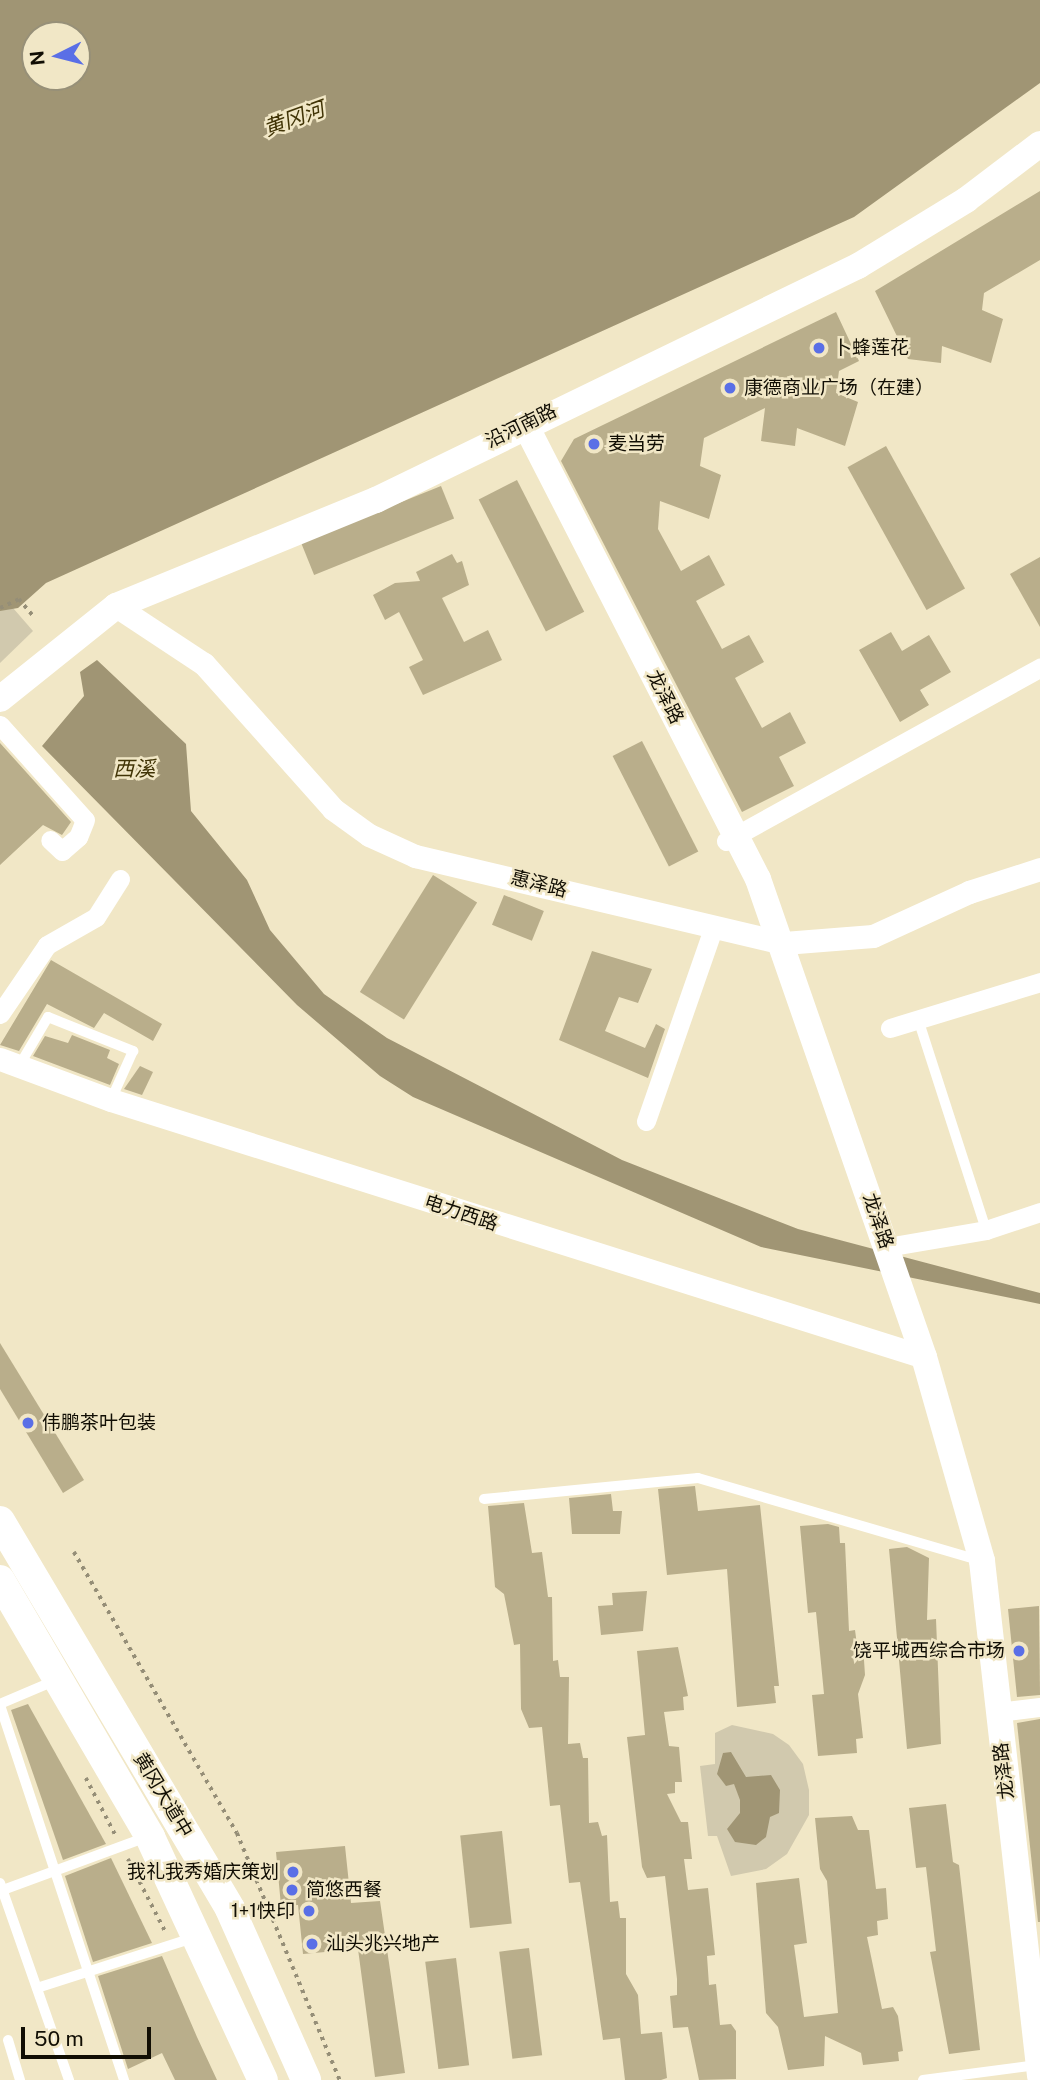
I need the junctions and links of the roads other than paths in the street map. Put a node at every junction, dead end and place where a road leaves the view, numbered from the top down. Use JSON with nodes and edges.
{"nodes":[{"id":1,"x":1040,"y":145,"type":"edge"},
{"id":2,"x":519,"y":427,"type":"junction"},
{"id":3,"x":116,"y":606,"type":"junction"},
{"id":4,"x":1040,"y":668,"type":"edge"},
{"id":5,"x":0,"y":699,"type":"edge"},
{"id":6,"x":0,"y":725,"type":"edge"},
{"id":7,"x":732,"y":839,"type":"junction"},
{"id":8,"x":50,"y":840,"type":"dead end"},
{"id":9,"x":1040,"y":869,"type":"edge"},
{"id":10,"x":121,"y":879,"type":"dead end"},
{"id":11,"x":714,"y":926,"type":"junction"},
{"id":12,"x":776,"y":942,"type":"junction"},
{"id":13,"x":1040,"y":982,"type":"edge"},
{"id":14,"x":0,"y":1014,"type":"edge"},
{"id":15,"x":918,"y":1019,"type":"junction"},
{"id":16,"x":890,"y":1028,"type":"dead end"},
{"id":17,"x":10,"y":1063,"type":"edge"},
{"id":18,"x":111,"y":1100,"type":"junction"},
{"id":19,"x":646,"y":1121,"type":"dead end"},
{"id":20,"x":1040,"y":1212,"type":"edge"},
{"id":21,"x":986,"y":1230,"type":"junction"},
{"id":22,"x":887,"y":1247,"type":"junction"},
{"id":23,"x":916,"y":1355,"type":"junction"},
{"id":24,"x":484,"y":1499,"type":"dead end"},
{"id":25,"x":0,"y":1521,"type":"edge"},
{"id":26,"x":974,"y":1559,"type":"junction"},
{"id":27,"x":4,"y":1597,"type":"edge"},
{"id":28,"x":59,"y":1679,"type":"junction"},
{"id":29,"x":0,"y":1704,"type":"edge"},
{"id":30,"x":1040,"y":1707,"type":"edge"},
{"id":31,"x":998,"y":1712,"type":"junction"},
{"id":32,"x":149,"y":1837,"type":"junction"},
{"id":33,"x":55,"y":1872,"type":"junction"},
{"id":34,"x":1,"y":1888,"type":"edge"},
{"id":35,"x":200,"y":1936,"type":"junction"},
{"id":36,"x":90,"y":1970,"type":"junction"},
{"id":37,"x":37,"y":1988,"type":"junction"},
{"id":38,"x":8,"y":2040,"type":"dead end"},
{"id":39,"x":1031,"y":2072,"type":"edge"},
{"id":40,"x":20,"y":2080,"type":"edge"},
{"id":41,"x":69,"y":2080,"type":"edge"},
{"id":42,"x":124,"y":2080,"type":"edge"},
{"id":43,"x":262,"y":2080,"type":"edge"},
{"id":44,"x":306,"y":2080,"type":"edge"},
{"id":45,"x":923,"y":2080,"type":"edge"}],
"edges":[{"from":1,"to":2,"type":"main road","name":"沿河南路"},
{"from":2,"to":3,"type":"main road","name":"沿河南路"},
{"from":2,"to":7,"type":"main road","name":"龙泽路"},
{"from":3,"to":5,"type":"main road","name":"沿河南路"},
{"from":3,"to":11,"type":"street","name":"惠泽路"},
{"from":4,"to":7,"type":"street"},
{"from":6,"to":8,"type":"street"},
{"from":7,"to":12,"type":"main road","name":"龙泽路"},
{"from":9,"to":12,"type":"street","name":"惠泽路"},
{"from":10,"to":14,"type":"street"},
{"from":11,"to":12,"type":"street","name":"惠泽路"},
{"from":11,"to":19,"type":"street"},
{"from":12,"to":22,"type":"main road","name":"龙泽路"},
{"from":12,"to":23,"type":"main road","name":"龙泽路"},
{"from":13,"to":15,"type":"street"},
{"from":15,"to":16,"type":"street"},
{"from":15,"to":21,"type":"lane"},
{"from":17,"to":18,"type":"street","name":"电力西路"},
{"from":17,"to":18,"type":"lane"},
{"from":18,"to":23,"type":"street","name":"电力西路"},
{"from":20,"to":21,"type":"street"},
{"from":21,"to":22,"type":"street"},
{"from":22,"to":23,"type":"main road","name":"龙泽路"},
{"from":23,"to":26,"type":"main road","name":"龙泽路"},
{"from":24,"to":26,"type":"lane"},
{"from":25,"to":44,"type":"main road","name":"黄冈大道中"},
{"from":26,"to":31,"type":"main road","name":"龙泽路"},
{"from":26,"to":39,"type":"main road","name":"龙泽路"},
{"from":27,"to":28,"type":"main road","name":"黄冈大道中"},
{"from":28,"to":29,"type":"lane"},
{"from":28,"to":32,"type":"main road","name":"黄冈大道中"},
{"from":29,"to":33,"type":"lane"},
{"from":30,"to":31,"type":"street"},
{"from":31,"to":39,"type":"main road","name":"龙泽路"},
{"from":32,"to":33,"type":"lane"},
{"from":32,"to":35,"type":"main road","name":"黄冈大道中"},
{"from":33,"to":34,"type":"lane"},
{"from":33,"to":36,"type":"lane"},
{"from":34,"to":37,"type":"lane"},
{"from":35,"to":36,"type":"lane"},
{"from":35,"to":43,"type":"main road","name":"黄冈大道中"},
{"from":36,"to":37,"type":"lane"},
{"from":36,"to":42,"type":"lane"},
{"from":37,"to":41,"type":"lane"},
{"from":38,"to":40,"type":"lane"},
{"from":39,"to":45,"type":"lane"}]}
